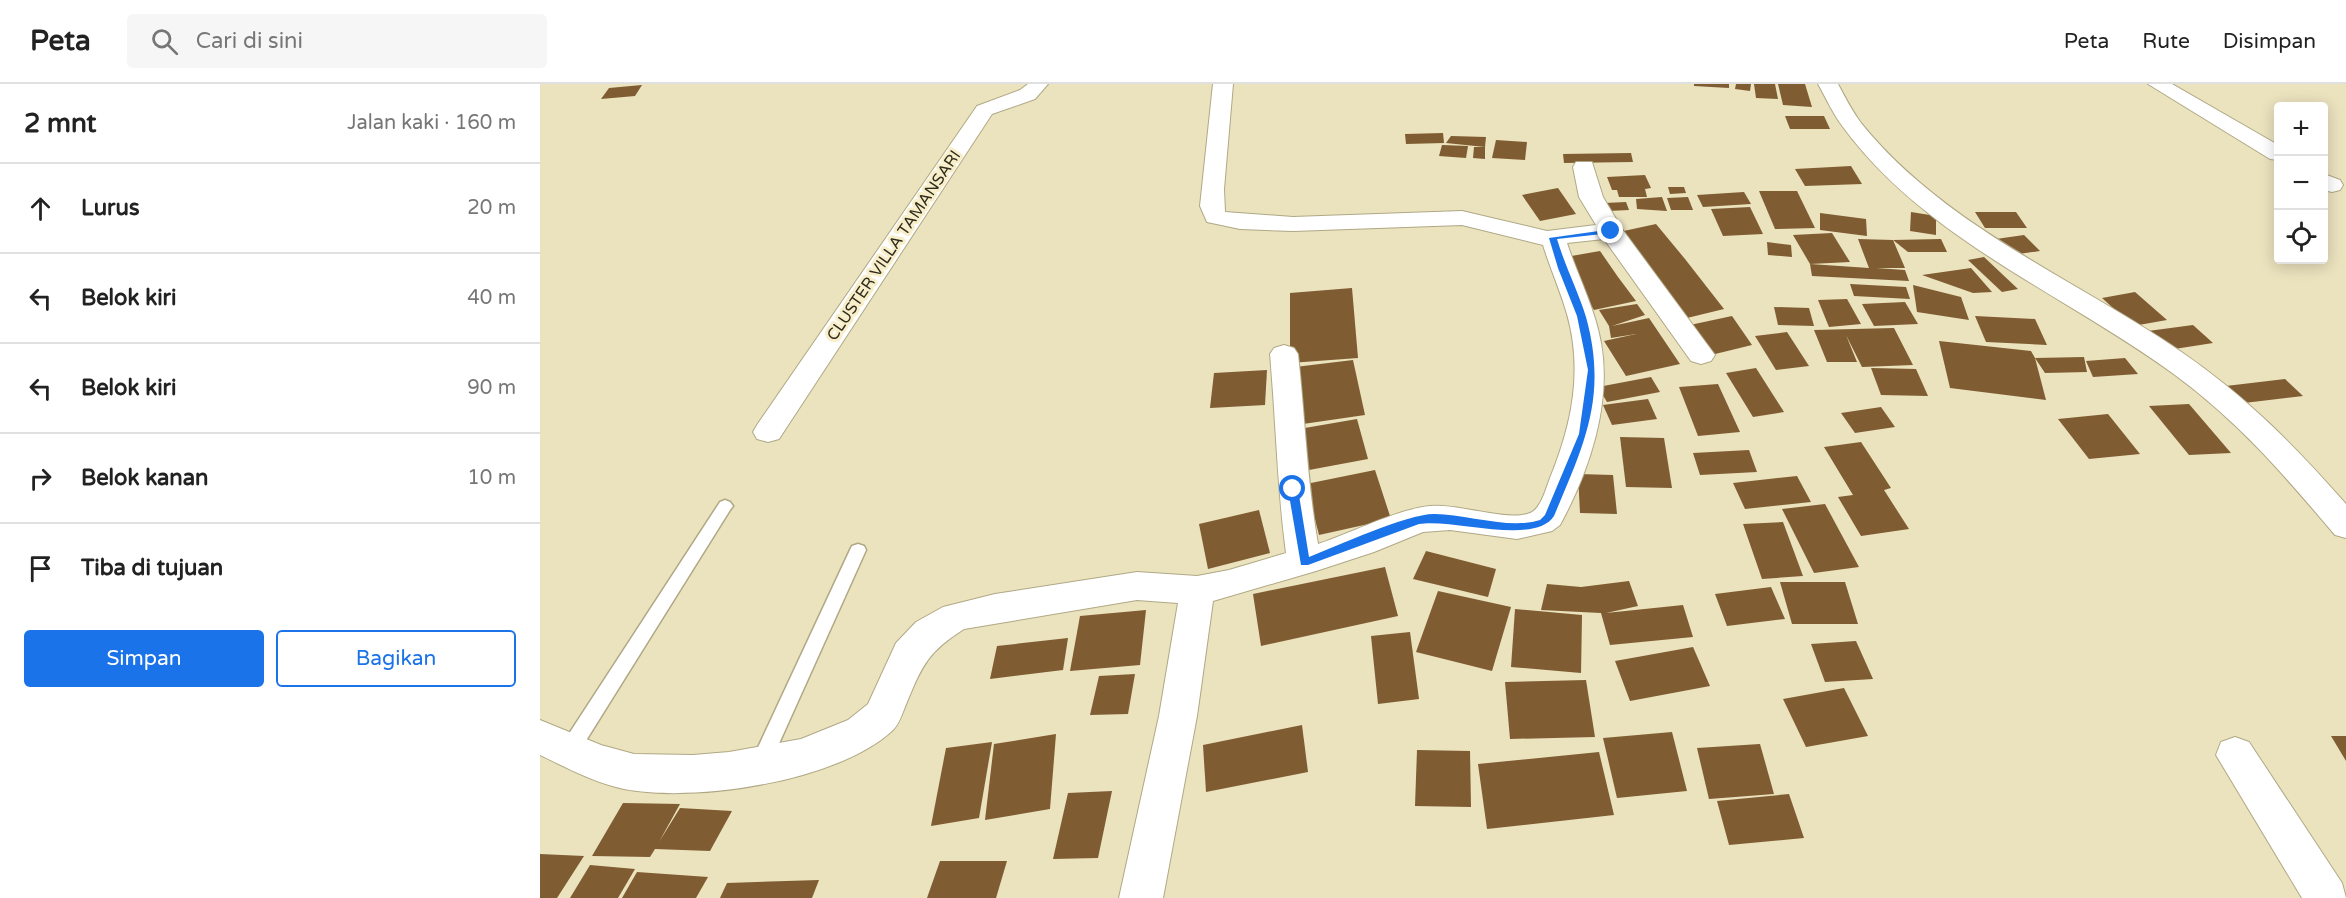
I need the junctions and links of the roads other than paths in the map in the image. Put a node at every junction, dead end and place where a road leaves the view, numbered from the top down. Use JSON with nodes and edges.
{"nodes":[{"id":1,"x":1038,"y":84,"type":"edge"},
{"id":2,"x":1223,"y":84,"type":"edge"},
{"id":3,"x":1828,"y":84,"type":"edge"},
{"id":4,"x":2157,"y":84,"type":"edge"},
{"id":5,"x":2274,"y":152,"type":"edge"},
{"id":6,"x":1584,"y":167,"type":"dead end"},
{"id":7,"x":1611,"y":231,"type":"junction"},
{"id":8,"x":1553,"y":238,"type":"junction"},
{"id":9,"x":1284,"y":354,"type":"dead end"},
{"id":10,"x":1701,"y":355,"type":"dead end"},
{"id":11,"x":768,"y":432,"type":"dead end"},
{"id":12,"x":725,"y":506,"type":"dead end"},
{"id":13,"x":2346,"y":526,"type":"edge"},
{"id":14,"x":858,"y":550,"type":"dead end"},
{"id":15,"x":1304,"y":562,"type":"junction"},
{"id":16,"x":1197,"y":590,"type":"junction"},
{"id":17,"x":555,"y":743,"type":"edge"},
{"id":18,"x":2235,"y":755,"type":"dead end"},
{"id":19,"x":759,"y":765,"type":"junction"},
{"id":20,"x":1141,"y":898,"type":"edge"},
{"id":21,"x":2327,"y":898,"type":"edge"}],
"edges":[{"from":1,"to":11,"type":"street","name":"CLUSTER VILLA TAMANSARI"},
{"from":2,"to":8,"type":"street"},
{"from":3,"to":13,"type":"street"},
{"from":4,"to":5,"type":"street"},
{"from":6,"to":7,"type":"street"},
{"from":7,"to":8,"type":"street"},
{"from":7,"to":10,"type":"street"},
{"from":8,"to":15,"type":"street"},
{"from":9,"to":15,"type":"street"},
{"from":12,"to":17,"type":"lane"},
{"from":14,"to":19,"type":"lane"},
{"from":15,"to":16,"type":"street"},
{"from":16,"to":19,"type":"street"},
{"from":16,"to":20,"type":"street"},
{"from":17,"to":19,"type":"street"},
{"from":18,"to":21,"type":"street"}]}
